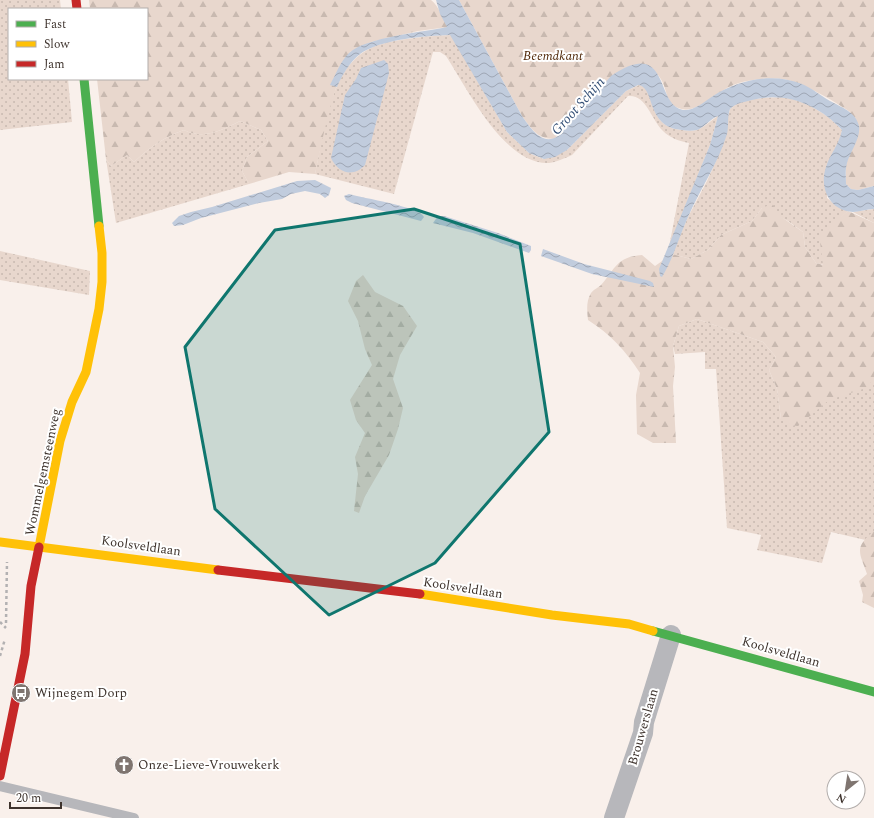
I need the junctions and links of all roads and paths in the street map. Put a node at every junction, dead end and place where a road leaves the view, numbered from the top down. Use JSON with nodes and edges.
{"nodes":[{"id":1,"x":84,"y":80,"type":"edge"},
{"id":2,"x":0,"y":542,"type":"edge"},
{"id":3,"x":40,"y":546,"type":"junction"},
{"id":4,"x":7,"y":557,"type":"dead end"},
{"id":5,"x":0,"y":622,"type":"edge"},
{"id":6,"x":6,"y":628,"type":"junction"},
{"id":7,"x":671,"y":635,"type":"junction"},
{"id":8,"x":5,"y":638,"type":"dead end"},
{"id":9,"x":874,"y":692,"type":"edge"},
{"id":10,"x":0,"y":776,"type":"edge"},
{"id":11,"x":0,"y":786,"type":"edge"},
{"id":12,"x":134,"y":818,"type":"edge"},
{"id":13,"x":614,"y":818,"type":"edge"}],
"edges":[{"from":1,"to":3,"type":"street","name":"Wommelgemsteenweg"},
{"from":2,"to":3,"type":"street","name":"Koolsveldlaan"},
{"from":3,"to":7,"type":"street","name":"Koolsveldlaan"},
{"from":3,"to":10,"type":"street","name":"Wommelgemsteenweg"},
{"from":4,"to":6,"type":"path"},
{"from":5,"to":6,"type":"path"},
{"from":6,"to":8,"type":"path"},
{"from":7,"to":9,"type":"street","name":"Koolsveldlaan"},
{"from":7,"to":13,"type":"street","name":"Brouwerslaan"},
{"from":11,"to":12,"type":"lane"}]}
